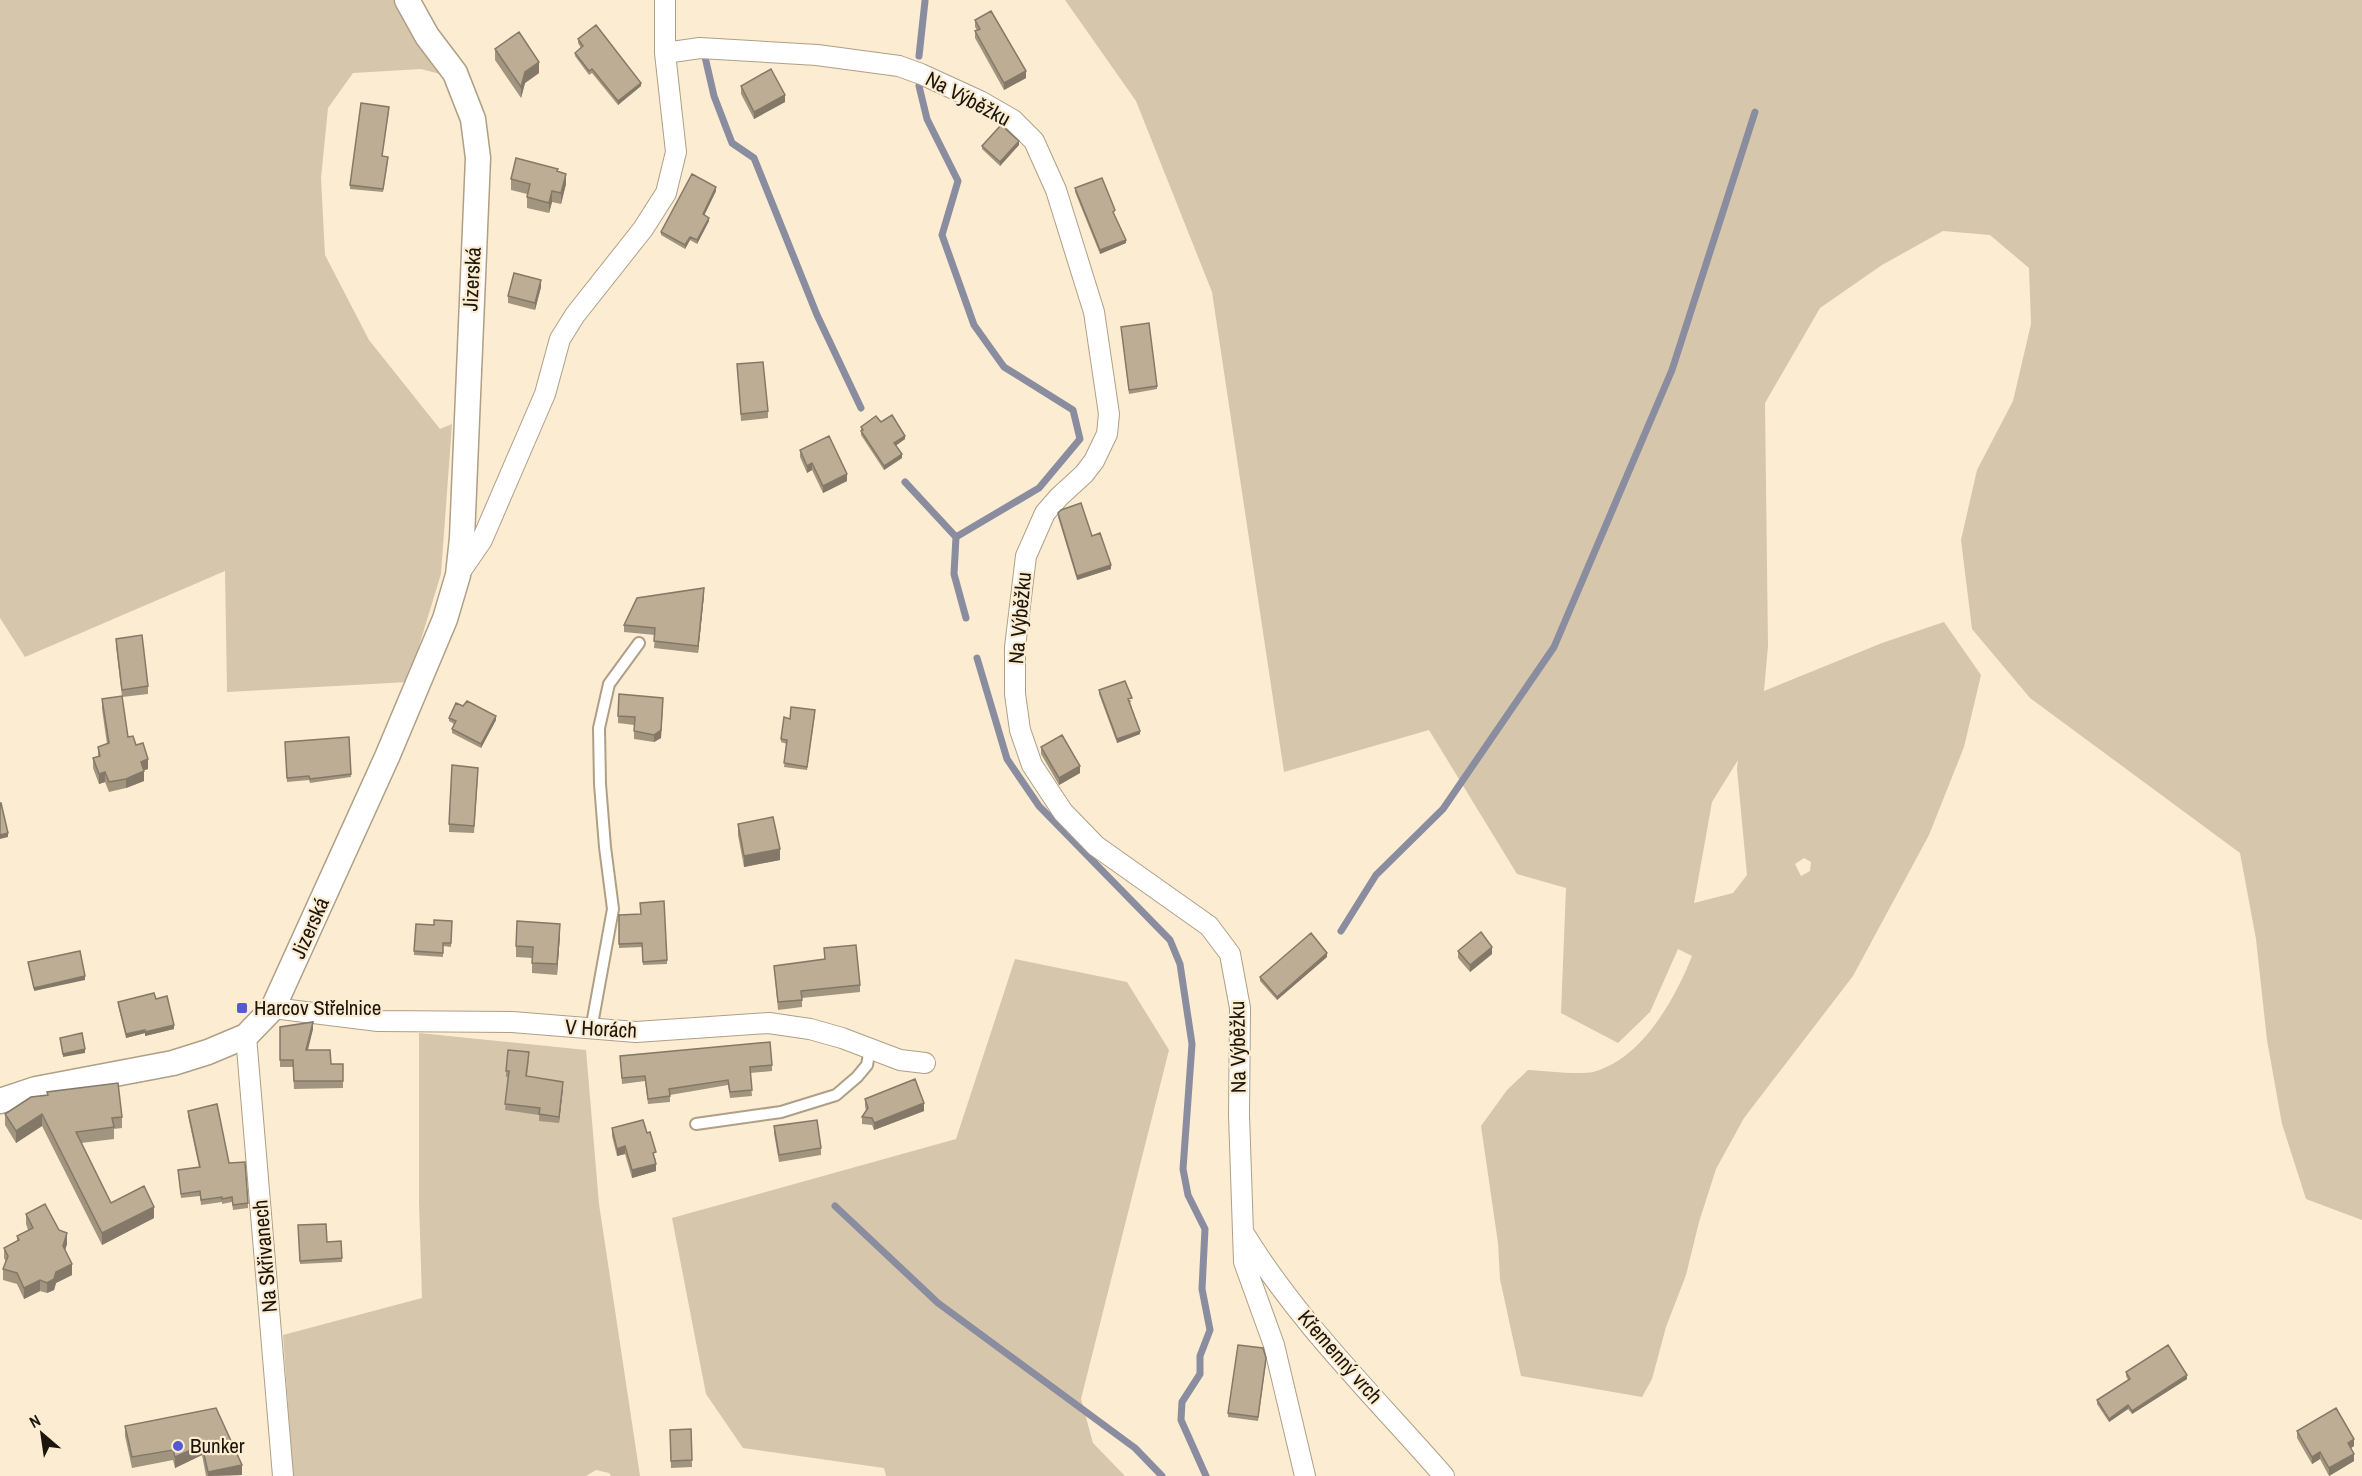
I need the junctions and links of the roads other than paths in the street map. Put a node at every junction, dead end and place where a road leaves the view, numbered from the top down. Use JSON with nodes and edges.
{"nodes":[{"id":1,"x":407,"y":0,"type":"edge"},
{"id":2,"x":665,"y":0,"type":"edge"},
{"id":3,"x":665,"y":53,"type":"junction"},
{"id":4,"x":458,"y":575,"type":"junction"},
{"id":5,"x":639,"y":643,"type":"dead end"},
{"id":6,"x":273,"y":1008,"type":"junction"},
{"id":7,"x":591,"y":1030,"type":"junction"},
{"id":8,"x":246,"y":1036,"type":"junction"},
{"id":9,"x":870,"y":1049,"type":"junction"},
{"id":10,"x":925,"y":1063,"type":"dead end"},
{"id":11,"x":0,"y":1101,"type":"edge"},
{"id":12,"x":696,"y":1124,"type":"dead end"},
{"id":13,"x":1243,"y":1232,"type":"junction"},
{"id":14,"x":283,"y":1476,"type":"edge"},
{"id":15,"x":1305,"y":1476,"type":"edge"},
{"id":16,"x":1444,"y":1476,"type":"edge"}],
"edges":[{"from":1,"to":4,"type":"street","name":"Jizerská"},
{"from":2,"to":3,"type":"street"},
{"from":3,"to":4,"type":"street","name":"Jizerská"},
{"from":3,"to":13,"type":"street","name":"Na Výběžku"},
{"from":4,"to":6,"type":"street","name":"Jizerská"},
{"from":5,"to":7,"type":"lane"},
{"from":6,"to":7,"type":"street","name":"V Horách"},
{"from":6,"to":8,"type":"street","name":"Jizerská"},
{"from":7,"to":9,"type":"street","name":"V Horách"},
{"from":8,"to":11,"type":"street","name":"Jizerská"},
{"from":8,"to":14,"type":"street","name":"Na Skřivanech"},
{"from":9,"to":10,"type":"street","name":"V Horách"},
{"from":9,"to":12,"type":"lane"},
{"from":13,"to":15,"type":"street","name":"Na Výběžku"},
{"from":13,"to":16,"type":"street","name":"Křemenný vrch"}]}
